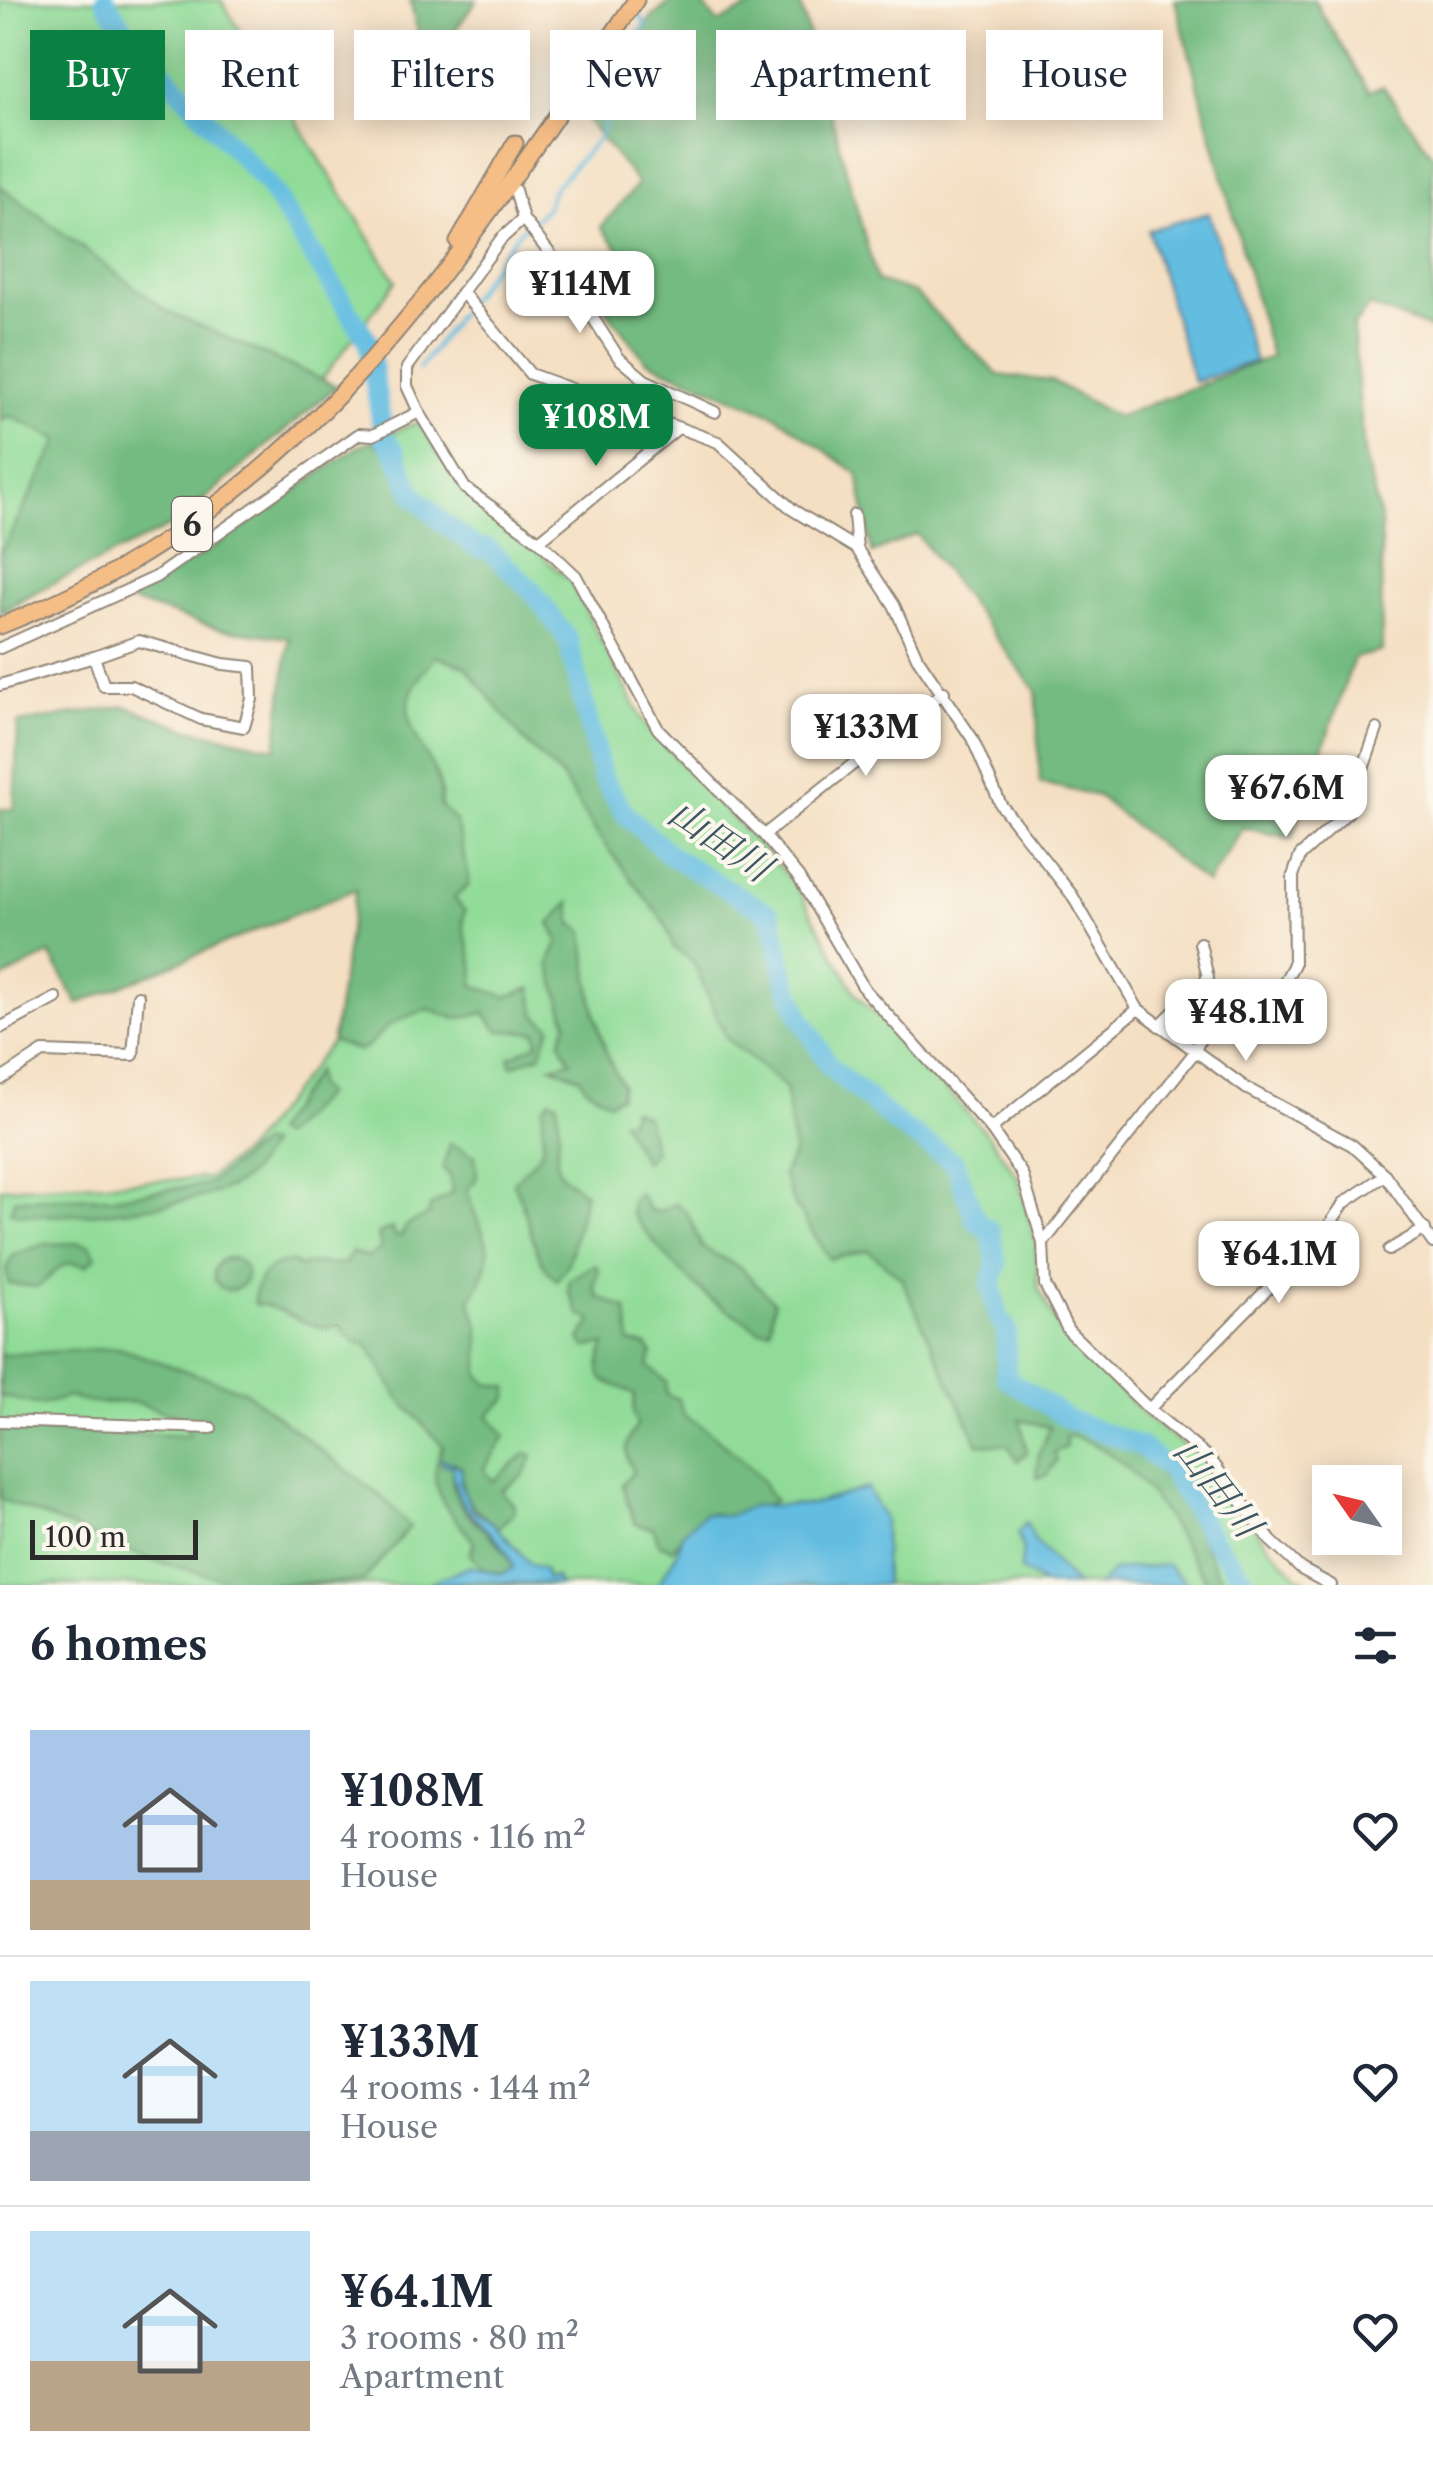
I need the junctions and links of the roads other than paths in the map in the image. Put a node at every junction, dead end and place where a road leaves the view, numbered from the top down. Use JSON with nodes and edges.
{"nodes":[{"id":1,"x":636,"y":0,"type":"edge"},
{"id":2,"x":650,"y":0,"type":"edge"},
{"id":3,"x":515,"y":143,"type":"dead end"},
{"id":4,"x":529,"y":157,"type":"junction"},
{"id":5,"x":515,"y":190,"type":"dead end"},
{"id":6,"x":523,"y":218,"type":"junction"},
{"id":7,"x":462,"y":292,"type":"junction"},
{"id":8,"x":420,"y":306,"type":"junction"},
{"id":9,"x":419,"y":412,"type":"junction"},
{"id":10,"x":715,"y":412,"type":"dead end"},
{"id":11,"x":678,"y":428,"type":"junction"},
{"id":12,"x":854,"y":515,"type":"dead end"},
{"id":13,"x":539,"y":541,"type":"junction"},
{"id":14,"x":858,"y":550,"type":"junction"},
{"id":15,"x":0,"y":626,"type":"edge"},
{"id":16,"x":0,"y":648,"type":"edge"},
{"id":17,"x":94,"y":657,"type":"junction"},
{"id":18,"x":0,"y":685,"type":"edge"},
{"id":19,"x":944,"y":692,"type":"junction"},
{"id":20,"x":1377,"y":729,"type":"dead end"},
{"id":21,"x":764,"y":835,"type":"junction"},
{"id":22,"x":1200,"y":943,"type":"dead end"},
{"id":23,"x":138,"y":996,"type":"dead end"},
{"id":24,"x":56,"y":998,"type":"dead end"},
{"id":25,"x":1138,"y":1009,"type":"junction"},
{"id":26,"x":1159,"y":1026,"type":"junction"},
{"id":27,"x":0,"y":1028,"type":"edge"},
{"id":28,"x":1194,"y":1052,"type":"junction"},
{"id":29,"x":0,"y":1080,"type":"edge"},
{"id":30,"x":991,"y":1129,"type":"junction"},
{"id":31,"x":1384,"y":1175,"type":"junction"},
{"id":32,"x":1425,"y":1230,"type":"junction"},
{"id":33,"x":1044,"y":1243,"type":"junction"},
{"id":34,"x":1433,"y":1244,"type":"edge"},
{"id":35,"x":1389,"y":1250,"type":"dead end"},
{"id":36,"x":1148,"y":1410,"type":"junction"},
{"id":37,"x":0,"y":1421,"type":"edge"},
{"id":38,"x":211,"y":1428,"type":"dead end"},
{"id":39,"x":1331,"y":1585,"type":"edge"}],
"edges":[{"from":1,"to":4,"type":"main road","number":"6"},
{"from":2,"to":4,"type":"main road"},
{"from":3,"to":8,"type":"main road"},
{"from":4,"to":8,"type":"main road","number":"6"},
{"from":5,"to":6,"type":"street"},
{"from":6,"to":7,"type":"street"},
{"from":6,"to":10,"type":"street"},
{"from":7,"to":9,"type":"street"},
{"from":7,"to":11,"type":"street"},
{"from":8,"to":15,"type":"main road","number":"6"},
{"from":9,"to":13,"type":"street"},
{"from":9,"to":16,"type":"street"},
{"from":11,"to":13,"type":"street"},
{"from":11,"to":14,"type":"street"},
{"from":12,"to":14,"type":"street"},
{"from":13,"to":21,"type":"street"},
{"from":14,"to":19,"type":"street"},
{"from":17,"to":17,"type":"street"},
{"from":17,"to":18,"type":"street"},
{"from":19,"to":21,"type":"street"},
{"from":19,"to":25,"type":"street"},
{"from":20,"to":28,"type":"street"},
{"from":21,"to":30,"type":"street"},
{"from":22,"to":26,"type":"street"},
{"from":23,"to":29,"type":"street"},
{"from":24,"to":27,"type":"street"},
{"from":25,"to":26,"type":"street"},
{"from":25,"to":30,"type":"street"},
{"from":26,"to":28,"type":"street"},
{"from":28,"to":31,"type":"street"},
{"from":28,"to":33,"type":"street"},
{"from":30,"to":33,"type":"street"},
{"from":31,"to":32,"type":"street"},
{"from":31,"to":36,"type":"street"},
{"from":32,"to":34,"type":"street"},
{"from":32,"to":35,"type":"street"},
{"from":33,"to":36,"type":"street"},
{"from":36,"to":39,"type":"street"},
{"from":37,"to":38,"type":"street"}]}
